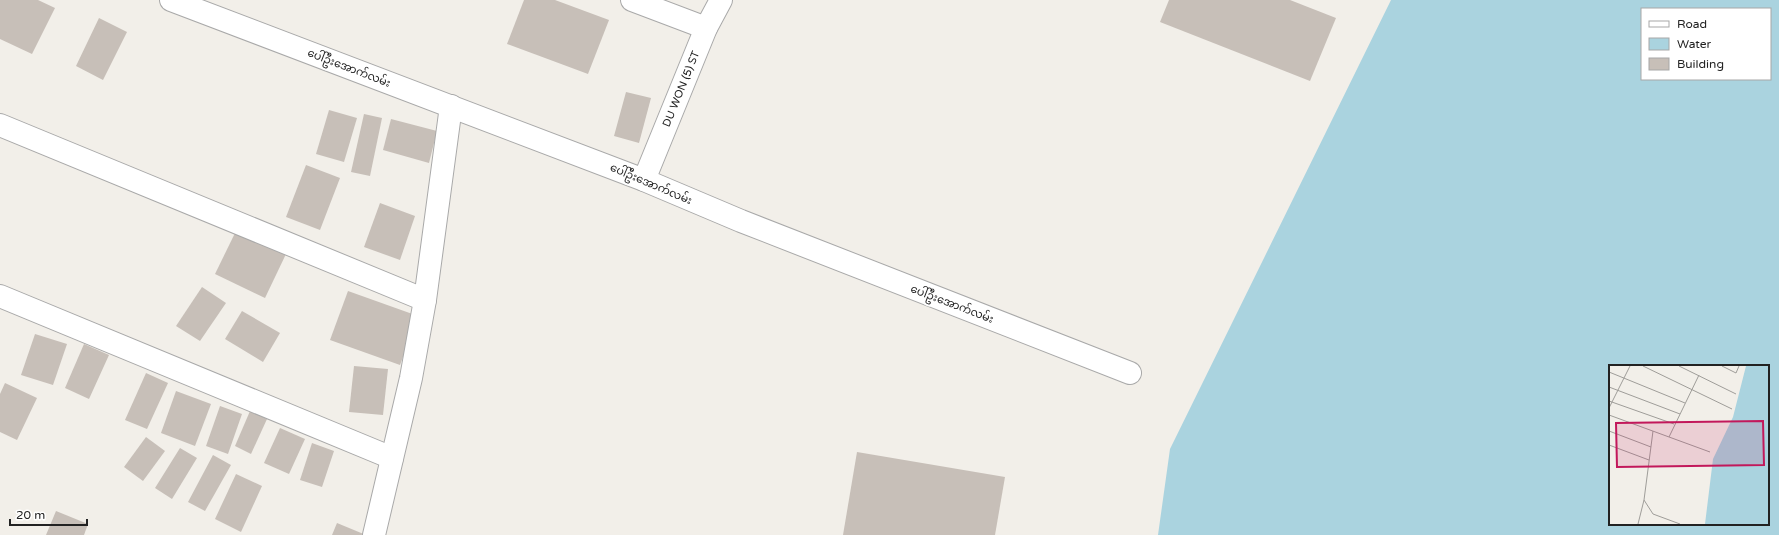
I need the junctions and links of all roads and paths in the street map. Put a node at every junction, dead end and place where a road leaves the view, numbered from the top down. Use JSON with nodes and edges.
{"nodes":[{"id":1,"x":171,"y":0,"type":"edge"},
{"id":2,"x":632,"y":0,"type":"edge"},
{"id":3,"x":721,"y":0,"type":"edge"},
{"id":4,"x":706,"y":28,"type":"junction"},
{"id":5,"x":451,"y":106,"type":"junction"},
{"id":6,"x":0,"y":125,"type":"edge"},
{"id":7,"x":644,"y":180,"type":"junction"},
{"id":8,"x":0,"y":296,"type":"edge"},
{"id":9,"x":425,"y":300,"type":"junction"},
{"id":10,"x":1130,"y":373,"type":"dead end"},
{"id":11,"x":392,"y":458,"type":"junction"},
{"id":12,"x":374,"y":535,"type":"edge"}],
"edges":[{"from":1,"to":5,"type":"street","name":"ပေါ်ဦးအောက်လမ်း"},
{"from":2,"to":4,"type":"street"},
{"from":3,"to":4,"type":"street","name":"DU WON (5) ST"},
{"from":4,"to":7,"type":"street","name":"DU WON (5) ST"},
{"from":5,"to":7,"type":"street","name":"ပေါ်ဦးအောက်လမ်း"},
{"from":5,"to":9,"type":"street"},
{"from":6,"to":9,"type":"street"},
{"from":7,"to":10,"type":"street","name":"ပေါ်ဦးအောက်လမ်း"},
{"from":8,"to":11,"type":"street"},
{"from":9,"to":11,"type":"street"},
{"from":11,"to":12,"type":"street"}]}
